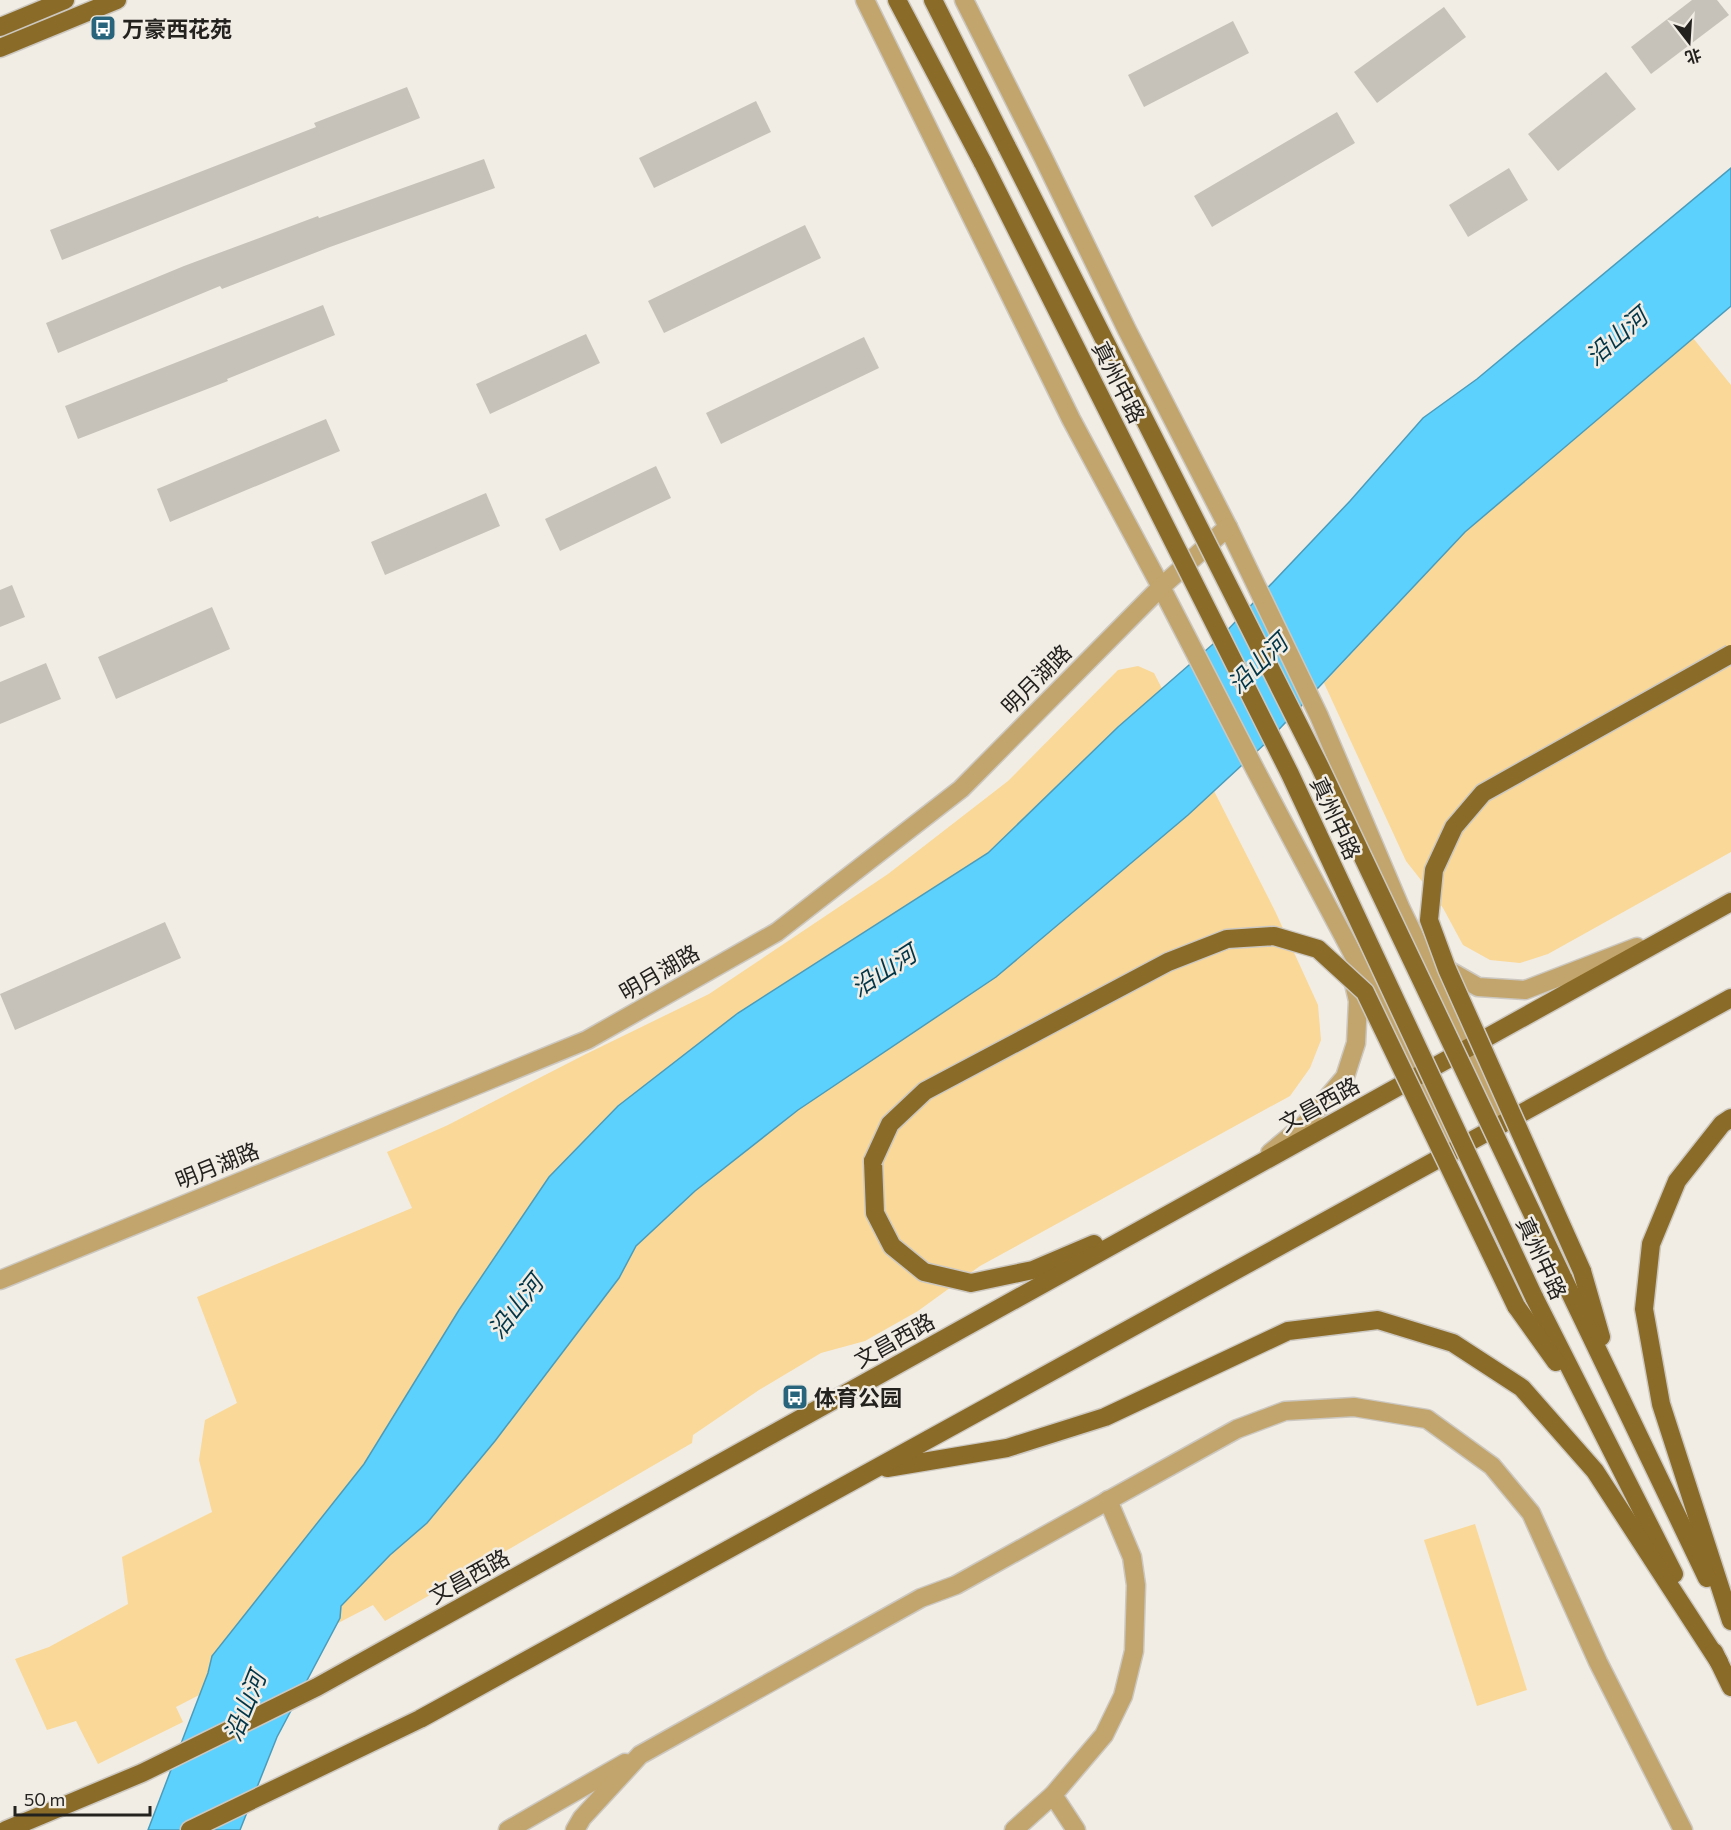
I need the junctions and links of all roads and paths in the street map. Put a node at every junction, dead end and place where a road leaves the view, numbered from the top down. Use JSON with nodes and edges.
{"nodes":[{"id":1,"x":65,"y":0,"type":"edge"},
{"id":2,"x":117,"y":0,"type":"edge"},
{"id":3,"x":865,"y":0,"type":"edge"},
{"id":4,"x":897,"y":0,"type":"edge"},
{"id":5,"x":933,"y":0,"type":"edge"},
{"id":6,"x":964,"y":0,"type":"edge"},
{"id":7,"x":0,"y":27,"type":"edge"},
{"id":8,"x":0,"y":48,"type":"edge"},
{"id":9,"x":1228,"y":526,"type":"junction"},
{"id":10,"x":1161,"y":587,"type":"junction"},
{"id":11,"x":1731,"y":654,"type":"edge"},
{"id":12,"x":1731,"y":902,"type":"edge"},
{"id":13,"x":1401,"y":909,"type":"junction"},
{"id":14,"x":1688,"y":926,"type":"junction"},
{"id":15,"x":1341,"y":932,"type":"junction"},
{"id":16,"x":1731,"y":998,"type":"edge"},
{"id":17,"x":1469,"y":1049,"type":"junction"},
{"id":18,"x":1418,"y":1077,"type":"junction"},
{"id":19,"x":1731,"y":1118,"type":"edge"},
{"id":20,"x":1502,"y":1124,"type":"junction"},
{"id":21,"x":1455,"y":1151,"type":"junction"},
{"id":22,"x":1252,"y":1169,"type":"junction"},
{"id":23,"x":1187,"y":1204,"type":"junction"},
{"id":24,"x":0,"y":1280,"type":"edge"},
{"id":25,"x":1615,"y":1385,"type":"junction"},
{"id":26,"x":1587,"y":1405,"type":"junction"},
{"id":27,"x":873,"y":1470,"type":"junction"},
{"id":28,"x":1108,"y":1500,"type":"junction"},
{"id":29,"x":1731,"y":1621,"type":"edge"},
{"id":30,"x":1731,"y":1629,"type":"edge"},
{"id":31,"x":1719,"y":1662,"type":"junction"},
{"id":32,"x":1731,"y":1687,"type":"edge"},
{"id":33,"x":640,"y":1755,"type":"junction"},
{"id":34,"x":1053,"y":1795,"type":"junction"},
{"id":35,"x":6,"y":1830,"type":"edge"},
{"id":36,"x":190,"y":1830,"type":"edge"},
{"id":37,"x":508,"y":1830,"type":"edge"},
{"id":38,"x":575,"y":1830,"type":"edge"},
{"id":39,"x":1014,"y":1830,"type":"edge"},
{"id":40,"x":1076,"y":1830,"type":"edge"},
{"id":41,"x":1683,"y":1830,"type":"edge"}],
"edges":[{"from":1,"to":7,"type":"main road"},
{"from":2,"to":8,"type":"main road"},
{"from":3,"to":10,"type":"street","name":"真州中路"},
{"from":4,"to":26,"type":"main road","name":"真州中路","bridge":true},
{"from":5,"to":25,"type":"main road","name":"真州中路","bridge":true},
{"from":6,"to":9,"type":"street","name":"真州中路"},
{"from":9,"to":10,"type":"street","name":"明月湖路"},
{"from":9,"to":13,"type":"street","name":"真州中路"},
{"from":10,"to":15,"type":"street","name":"真州中路"},
{"from":10,"to":24,"type":"street","name":"明月湖路"},
{"from":11,"to":25,"type":"main road","bridge":true},
{"from":12,"to":14,"type":"main road","name":"文昌西路"},
{"from":13,"to":14,"type":"street"},
{"from":13,"to":17,"type":"street","name":"真州中路"},
{"from":14,"to":17,"type":"main road","name":"文昌西路"},
{"from":15,"to":18,"type":"street","name":"真州中路"},
{"from":15,"to":22,"type":"street"},
{"from":16,"to":20,"type":"main road"},
{"from":17,"to":18,"type":"main road","name":"文昌西路"},
{"from":17,"to":20,"type":"street","name":"真州中路"},
{"from":18,"to":21,"type":"street","name":"真州中路"},
{"from":18,"to":22,"type":"main road","name":"文昌西路"},
{"from":19,"to":29,"type":"main road"},
{"from":20,"to":21,"type":"main road"},
{"from":21,"to":27,"type":"main road"},
{"from":22,"to":23,"type":"main road","name":"文昌西路"},
{"from":23,"to":26,"type":"main road","bridge":true},
{"from":23,"to":35,"type":"main road","name":"文昌西路"},
{"from":25,"to":30,"type":"main road","name":"真州中路"},
{"from":26,"to":31,"type":"main road","name":"真州中路"},
{"from":27,"to":31,"type":"main road"},
{"from":27,"to":36,"type":"main road"},
{"from":28,"to":33,"type":"street"},
{"from":28,"to":34,"type":"street"},
{"from":28,"to":41,"type":"street"},
{"from":31,"to":32,"type":"main road"},
{"from":33,"to":37,"type":"street"},
{"from":33,"to":38,"type":"street"},
{"from":34,"to":39,"type":"street"},
{"from":34,"to":40,"type":"street"}]}
